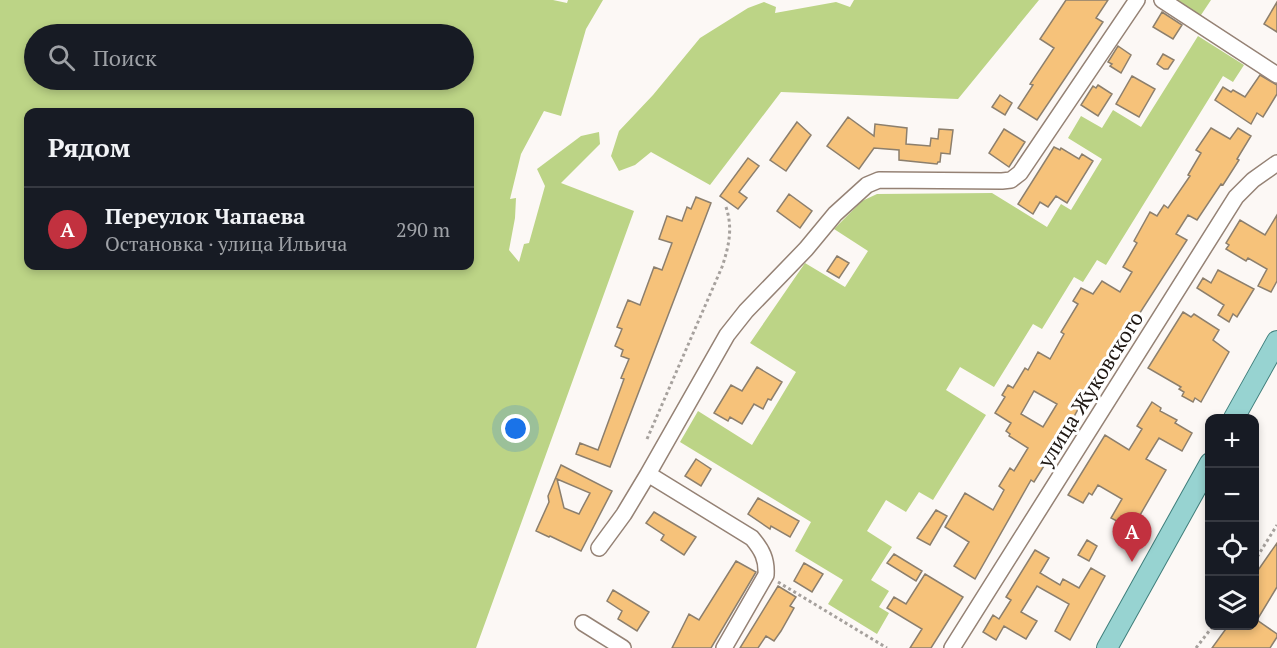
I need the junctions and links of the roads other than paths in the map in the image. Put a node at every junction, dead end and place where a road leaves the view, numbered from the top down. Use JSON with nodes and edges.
{"nodes":[{"id":1,"x":1137,"y":0,"type":"edge"},
{"id":2,"x":1162,"y":0,"type":"edge"},
{"id":3,"x":1277,"y":75,"type":"edge"},
{"id":4,"x":1277,"y":163,"type":"edge"},
{"id":5,"x":1277,"y":341,"type":"edge"},
{"id":6,"x":1236,"y":414,"type":"edge"},
{"id":7,"x":1206,"y":468,"type":"edge"},
{"id":8,"x":648,"y":474,"type":"junction"},
{"id":9,"x":599,"y":548,"type":"dead end"},
{"id":10,"x":583,"y":623,"type":"dead end"},
{"id":11,"x":623,"y":648,"type":"edge"},
{"id":12,"x":724,"y":648,"type":"edge"},
{"id":13,"x":952,"y":648,"type":"edge"},
{"id":14,"x":1107,"y":648,"type":"edge"}],
"edges":[{"from":1,"to":8,"type":"street"},
{"from":2,"to":3,"type":"street"},
{"from":4,"to":13,"type":"street","name":"улица Жуковского"},
{"from":5,"to":6,"type":"main road"},
{"from":7,"to":14,"type":"main road"},
{"from":8,"to":9,"type":"street"},
{"from":8,"to":12,"type":"street"},
{"from":10,"to":11,"type":"street"}]}
